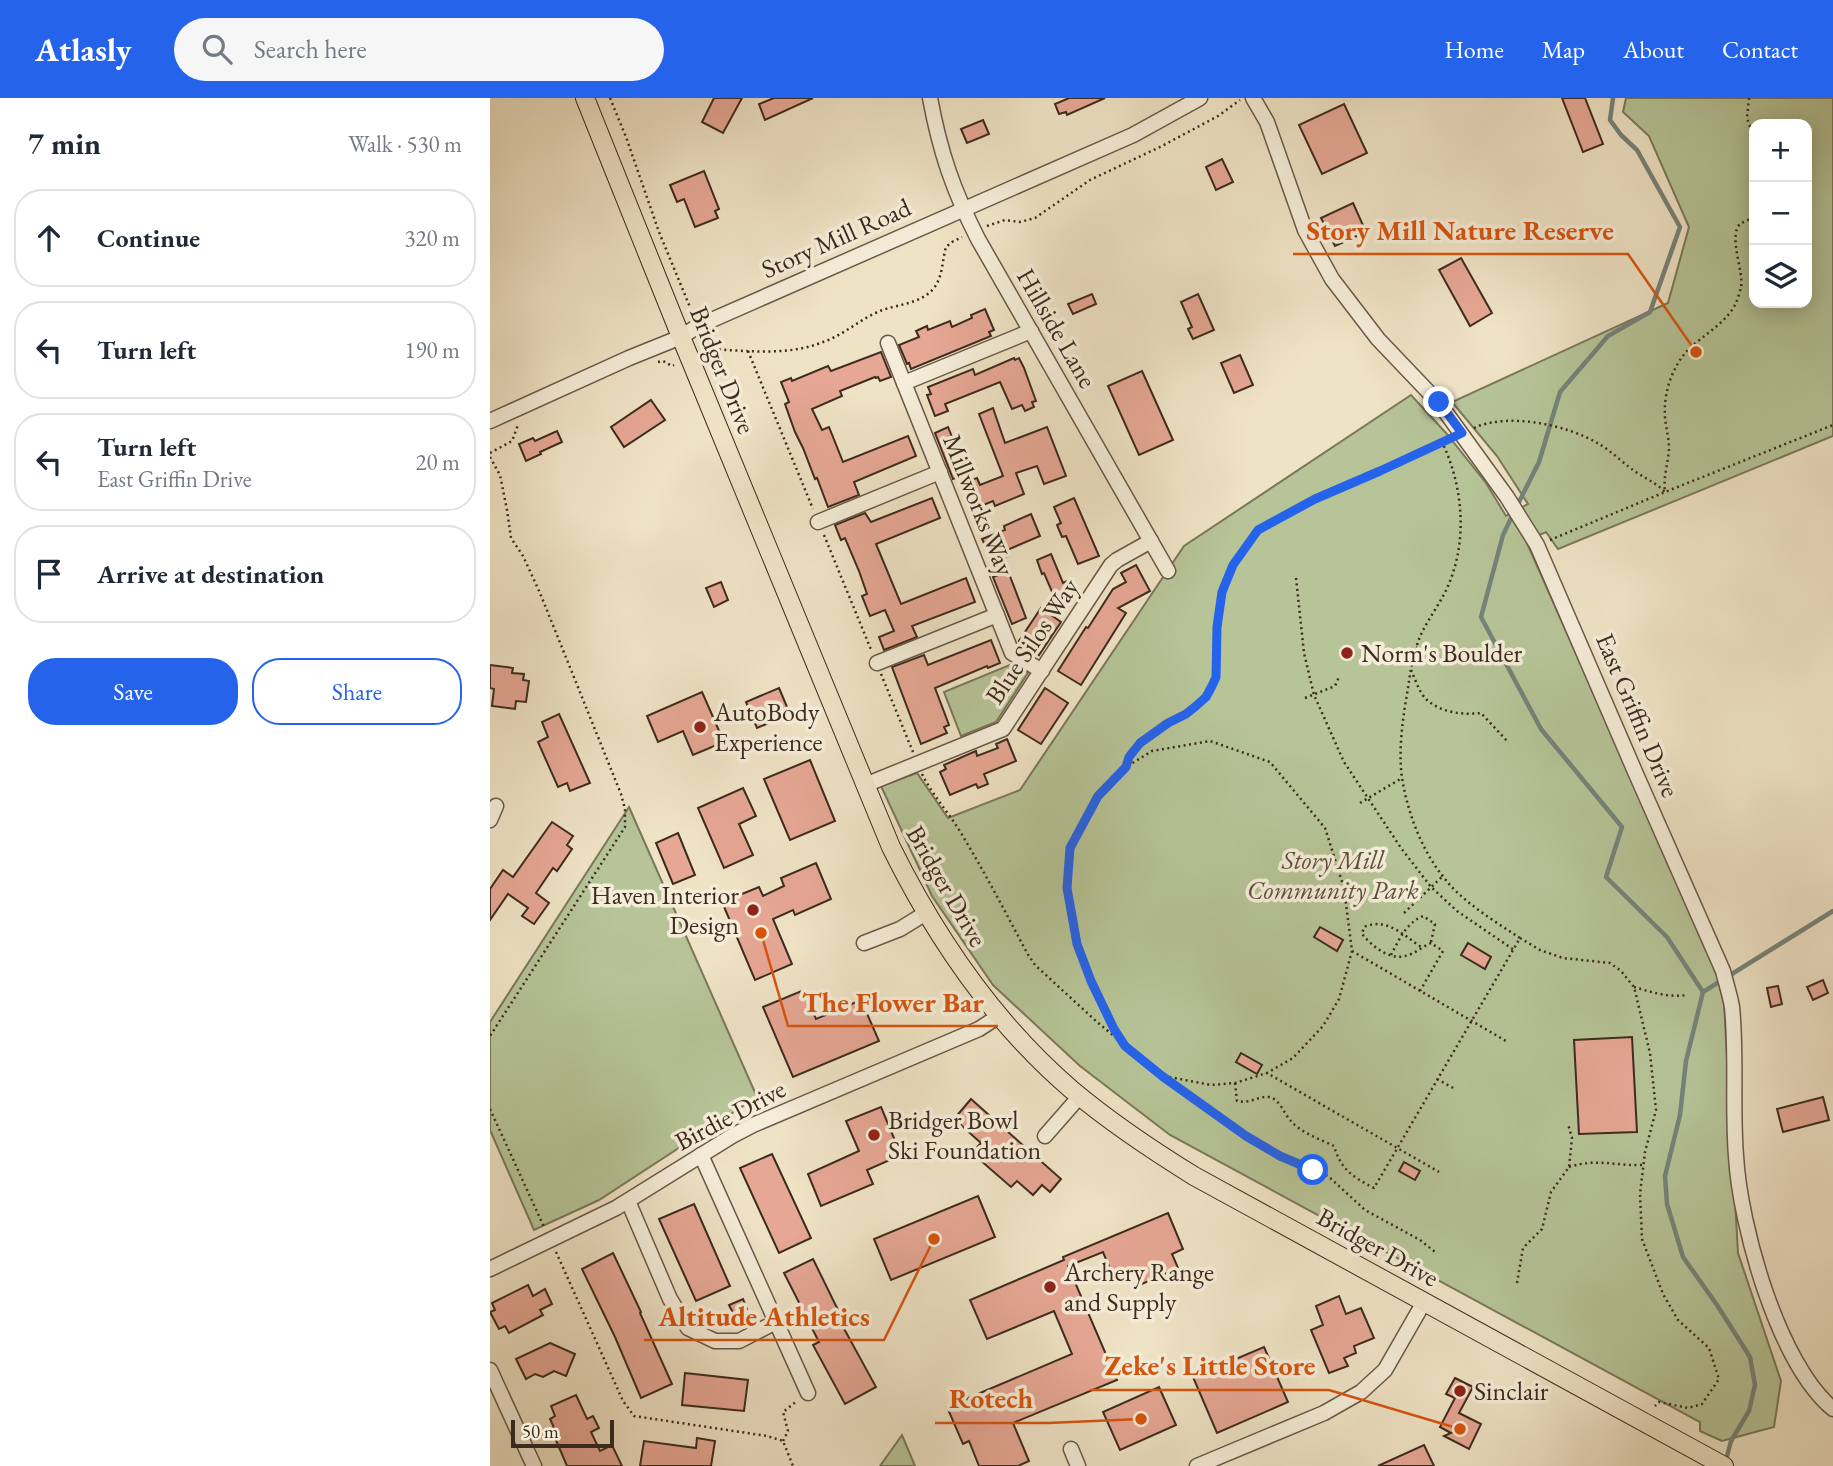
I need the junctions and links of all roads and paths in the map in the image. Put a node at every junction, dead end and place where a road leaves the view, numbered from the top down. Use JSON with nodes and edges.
{"nodes":[{"id":1,"x":585,"y":98,"type":"edge"},
{"id":2,"x":610,"y":98,"type":"edge"},
{"id":3,"x":930,"y":98,"type":"edge"},
{"id":4,"x":1200,"y":98,"type":"edge"},
{"id":5,"x":1243,"y":98,"type":"edge"},
{"id":6,"x":1253,"y":98,"type":"edge"},
{"id":7,"x":1749,"y":98,"type":"edge"},
{"id":8,"x":1749,"y":124,"type":"edge"},
{"id":9,"x":963,"y":209,"type":"junction"},
{"id":10,"x":1749,"y":219,"type":"edge"},
{"id":11,"x":974,"y":232,"type":"junction"},
{"id":12,"x":698,"y":326,"type":"junction"},
{"id":13,"x":1031,"y":331,"type":"junction"},
{"id":14,"x":681,"y":337,"type":"junction"},
{"id":15,"x":888,"y":343,"type":"dead end"},
{"id":16,"x":748,"y":351,"type":"junction"},
{"id":17,"x":689,"y":357,"type":"junction"},
{"id":18,"x":649,"y":365,"type":"dead end"},
{"id":19,"x":904,"y":383,"type":"junction"},
{"id":20,"x":490,"y":421,"type":"edge"},
{"id":21,"x":527,"y":421,"type":"dead end"},
{"id":22,"x":1833,"y":425,"type":"edge"},
{"id":23,"x":1462,"y":433,"type":"junction"},
{"id":24,"x":1442,"y":442,"type":"junction"},
{"id":25,"x":490,"y":455,"type":"edge"},
{"id":26,"x":940,"y":472,"type":"junction"},
{"id":27,"x":1665,"y":492,"type":"junction"},
{"id":28,"x":818,"y":522,"type":"junction"},
{"id":29,"x":1151,"y":541,"type":"junction"},
{"id":30,"x":1537,"y":545,"type":"junction"},
{"id":31,"x":1168,"y":571,"type":"dead end"},
{"id":32,"x":1296,"y":578,"type":"dead end"},
{"id":33,"x":997,"y":615,"type":"junction"},
{"id":34,"x":1417,"y":646,"type":"junction"},
{"id":35,"x":1371,"y":652,"type":"dead end"},
{"id":36,"x":1401,"y":653,"type":"junction"},
{"id":37,"x":877,"y":663,"type":"junction"},
{"id":38,"x":1412,"y":664,"type":"junction"},
{"id":39,"x":1411,"y":670,"type":"junction"},
{"id":40,"x":1042,"y":671,"type":"junction"},
{"id":41,"x":1339,"y":677,"type":"dead end"},
{"id":42,"x":1314,"y":695,"type":"junction"},
{"id":43,"x":1305,"y":698,"type":"dead end"},
{"id":44,"x":1508,"y":742,"type":"dead end"},
{"id":45,"x":917,"y":762,"type":"junction"},
{"id":46,"x":1126,"y":767,"type":"junction"},
{"id":47,"x":1402,"y":778,"type":"junction"},
{"id":48,"x":865,"y":785,"type":"junction"},
{"id":49,"x":1368,"y":798,"type":"junction"},
{"id":50,"x":1360,"y":803,"type":"dead end"},
{"id":51,"x":1444,"y":875,"type":"junction"},
{"id":52,"x":1431,"y":887,"type":"junction"},
{"id":53,"x":926,"y":912,"type":"junction"},
{"id":54,"x":1404,"y":913,"type":"dead end"},
{"id":55,"x":1402,"y":935,"type":"junction"},
{"id":56,"x":1520,"y":938,"type":"junction"},
{"id":57,"x":864,"y":943,"type":"dead end"},
{"id":58,"x":1431,"y":943,"type":"junction"},
{"id":59,"x":1421,"y":947,"type":"junction"},
{"id":60,"x":1514,"y":950,"type":"junction"},
{"id":61,"x":1352,"y":951,"type":"junction"},
{"id":62,"x":1391,"y":955,"type":"junction"},
{"id":63,"x":1634,"y":987,"type":"junction"},
{"id":64,"x":1420,"y":991,"type":"junction"},
{"id":65,"x":1687,"y":995,"type":"dead end"},
{"id":66,"x":999,"y":1016,"type":"junction"},
{"id":67,"x":1471,"y":1021,"type":"junction"},
{"id":68,"x":490,"y":1037,"type":"edge"},
{"id":69,"x":1506,"y":1041,"type":"dead end"},
{"id":70,"x":1125,"y":1046,"type":"junction"},
{"id":71,"x":1267,"y":1073,"type":"junction"},
{"id":72,"x":1162,"y":1076,"type":"junction"},
{"id":73,"x":1437,"y":1079,"type":"junction"},
{"id":74,"x":1235,"y":1083,"type":"junction"},
{"id":75,"x":1455,"y":1089,"type":"dead end"},
{"id":76,"x":1080,"y":1096,"type":"junction"},
{"id":77,"x":490,"y":1109,"type":"edge"},
{"id":78,"x":1569,"y":1124,"type":"dead end"},
{"id":79,"x":1045,"y":1136,"type":"dead end"},
{"id":80,"x":1398,"y":1148,"type":"junction"},
{"id":81,"x":701,"y":1155,"type":"junction"},
{"id":82,"x":1643,"y":1165,"type":"junction"},
{"id":83,"x":1569,"y":1167,"type":"junction"},
{"id":84,"x":1439,"y":1172,"type":"dead end"},
{"id":85,"x":628,"y":1200,"type":"junction"},
{"id":86,"x":551,"y":1241,"type":"junction"},
{"id":87,"x":1435,"y":1252,"type":"dead end"},
{"id":88,"x":490,"y":1269,"type":"edge"},
{"id":89,"x":1517,"y":1283,"type":"dead end"},
{"id":90,"x":1424,"y":1302,"type":"junction"},
{"id":91,"x":776,"y":1322,"type":"junction"},
{"id":92,"x":490,"y":1370,"type":"edge"},
{"id":93,"x":808,"y":1393,"type":"joint"},
{"id":94,"x":1655,"y":1406,"type":"dead end"},
{"id":95,"x":1833,"y":1409,"type":"edge"},
{"id":96,"x":783,"y":1441,"type":"junction"},
{"id":97,"x":1070,"y":1449,"type":"dead end"},
{"id":98,"x":534,"y":1466,"type":"edge"},
{"id":99,"x":793,"y":1466,"type":"edge"},
{"id":100,"x":1078,"y":1466,"type":"edge"},
{"id":101,"x":1197,"y":1466,"type":"edge"},
{"id":102,"x":1724,"y":1466,"type":"edge"}],
"edges":[{"from":1,"to":14,"type":"main road","name":"Bridger Drive"},
{"from":2,"to":12,"type":"path"},
{"from":3,"to":9,"type":"street","name":"Hillside Lane"},
{"from":4,"to":9,"type":"street","name":"Story Mill Road"},
{"from":5,"to":11,"type":"path"},
{"from":6,"to":23,"type":"street","name":"East Griffin Drive"},
{"from":7,"to":8,"type":"path"},
{"from":9,"to":11,"type":"street","name":"Hillside Lane"},
{"from":9,"to":12,"type":"street","name":"Story Mill Road"},
{"from":10,"to":27,"type":"path"},
{"from":11,"to":13,"type":"street","name":"Hillside Lane"},
{"from":11,"to":16,"type":"path"},
{"from":12,"to":14,"type":"street","name":"Story Mill Road"},
{"from":12,"to":16,"type":"path"},
{"from":13,"to":19,"type":"street"},
{"from":13,"to":29,"type":"street","name":"Hillside Lane"},
{"from":14,"to":17,"type":"main road","name":"Bridger Drive"},
{"from":14,"to":20,"type":"street","name":"Story Mill Road"},
{"from":15,"to":19,"type":"street","name":"Millworks Way"},
{"from":16,"to":28,"type":"path"},
{"from":17,"to":18,"type":"path"},
{"from":17,"to":48,"type":"main road","name":"Bridger Drive"},
{"from":19,"to":26,"type":"street","name":"Millworks Way"},
{"from":21,"to":25,"type":"path"},
{"from":22,"to":27,"type":"path"},
{"from":23,"to":24,"type":"path"},
{"from":23,"to":27,"type":"path"},
{"from":23,"to":30,"type":"street","name":"East Griffin Drive"},
{"from":24,"to":34,"type":"path"},
{"from":24,"to":46,"type":"path"},
{"from":25,"to":68,"type":"path"},
{"from":26,"to":28,"type":"street"},
{"from":26,"to":33,"type":"street","name":"Millworks Way"},
{"from":27,"to":30,"type":"path"},
{"from":28,"to":37,"type":"path"},
{"from":29,"to":31,"type":"street","name":"Hillside Lane"},
{"from":29,"to":40,"type":"street","name":"Blue Silos Way"},
{"from":30,"to":95,"type":"street","name":"East Griffin Drive"},
{"from":32,"to":42,"type":"path"},
{"from":33,"to":37,"type":"street"},
{"from":33,"to":40,"type":"street","name":"Millworks Way"},
{"from":34,"to":36,"type":"path"},
{"from":34,"to":38,"type":"path"},
{"from":35,"to":36,"type":"path"},
{"from":36,"to":38,"type":"path"},
{"from":37,"to":45,"type":"path"},
{"from":38,"to":39,"type":"path"},
{"from":39,"to":44,"type":"path"},
{"from":39,"to":47,"type":"path"},
{"from":40,"to":45,"type":"street","name":"Blue Silos Way"},
{"from":41,"to":42,"type":"path"},
{"from":42,"to":43,"type":"path"},
{"from":42,"to":49,"type":"path"},
{"from":45,"to":48,"type":"street","name":"Blue Silos Way"},
{"from":45,"to":70,"type":"path"},
{"from":46,"to":61,"type":"path"},
{"from":46,"to":70,"type":"path"},
{"from":47,"to":49,"type":"path"},
{"from":47,"to":51,"type":"path"},
{"from":48,"to":53,"type":"main road","name":"Bridger Drive"},
{"from":49,"to":50,"type":"path"},
{"from":49,"to":52,"type":"path"},
{"from":51,"to":52,"type":"path"},
{"from":51,"to":56,"type":"path"},
{"from":52,"to":54,"type":"path"},
{"from":52,"to":60,"type":"path"},
{"from":53,"to":57,"type":"street"},
{"from":53,"to":66,"type":"main road","name":"Bridger Drive"},
{"from":55,"to":58,"type":"path"},
{"from":55,"to":59,"type":"path"},
{"from":55,"to":62,"type":"path"},
{"from":55,"to":62,"type":"path"},
{"from":56,"to":60,"type":"path"},
{"from":56,"to":63,"type":"path"},
{"from":58,"to":59,"type":"path"},
{"from":58,"to":64,"type":"path"},
{"from":59,"to":62,"type":"path"},
{"from":60,"to":67,"type":"path"},
{"from":61,"to":64,"type":"path"},
{"from":61,"to":71,"type":"path"},
{"from":63,"to":65,"type":"path"},
{"from":63,"to":82,"type":"path"},
{"from":64,"to":67,"type":"path"},
{"from":66,"to":76,"type":"main road","name":"Bridger Drive"},
{"from":66,"to":81,"type":"street","name":"Birdie Drive"},
{"from":67,"to":69,"type":"path"},
{"from":67,"to":73,"type":"path"},
{"from":70,"to":72,"type":"path"},
{"from":71,"to":74,"type":"path"},
{"from":71,"to":80,"type":"path"},
{"from":72,"to":74,"type":"path"},
{"from":72,"to":87,"type":"path"},
{"from":73,"to":75,"type":"path"},
{"from":73,"to":80,"type":"path"},
{"from":74,"to":80,"type":"path"},
{"from":76,"to":79,"type":"street"},
{"from":76,"to":90,"type":"main road","name":"Bridger Drive"},
{"from":77,"to":86,"type":"path"},
{"from":78,"to":83,"type":"path"},
{"from":80,"to":84,"type":"path"},
{"from":81,"to":85,"type":"street","name":"Birdie Drive"},
{"from":81,"to":91,"type":"street"},
{"from":82,"to":83,"type":"path"},
{"from":82,"to":94,"type":"path"},
{"from":83,"to":89,"type":"path"},
{"from":85,"to":86,"type":"street","name":"Birdie Drive"},
{"from":85,"to":91,"type":"street"},
{"from":86,"to":88,"type":"street","name":"Birdie Drive"},
{"from":86,"to":96,"type":"path"},
{"from":90,"to":101,"type":"street"},
{"from":90,"to":102,"type":"main road","name":"Bridger Drive"},
{"from":91,"to":93,"type":"street"},
{"from":92,"to":98,"type":"street"},
{"from":93,"to":96,"type":"path"},
{"from":96,"to":99,"type":"path"},
{"from":97,"to":100,"type":"street"}]}
